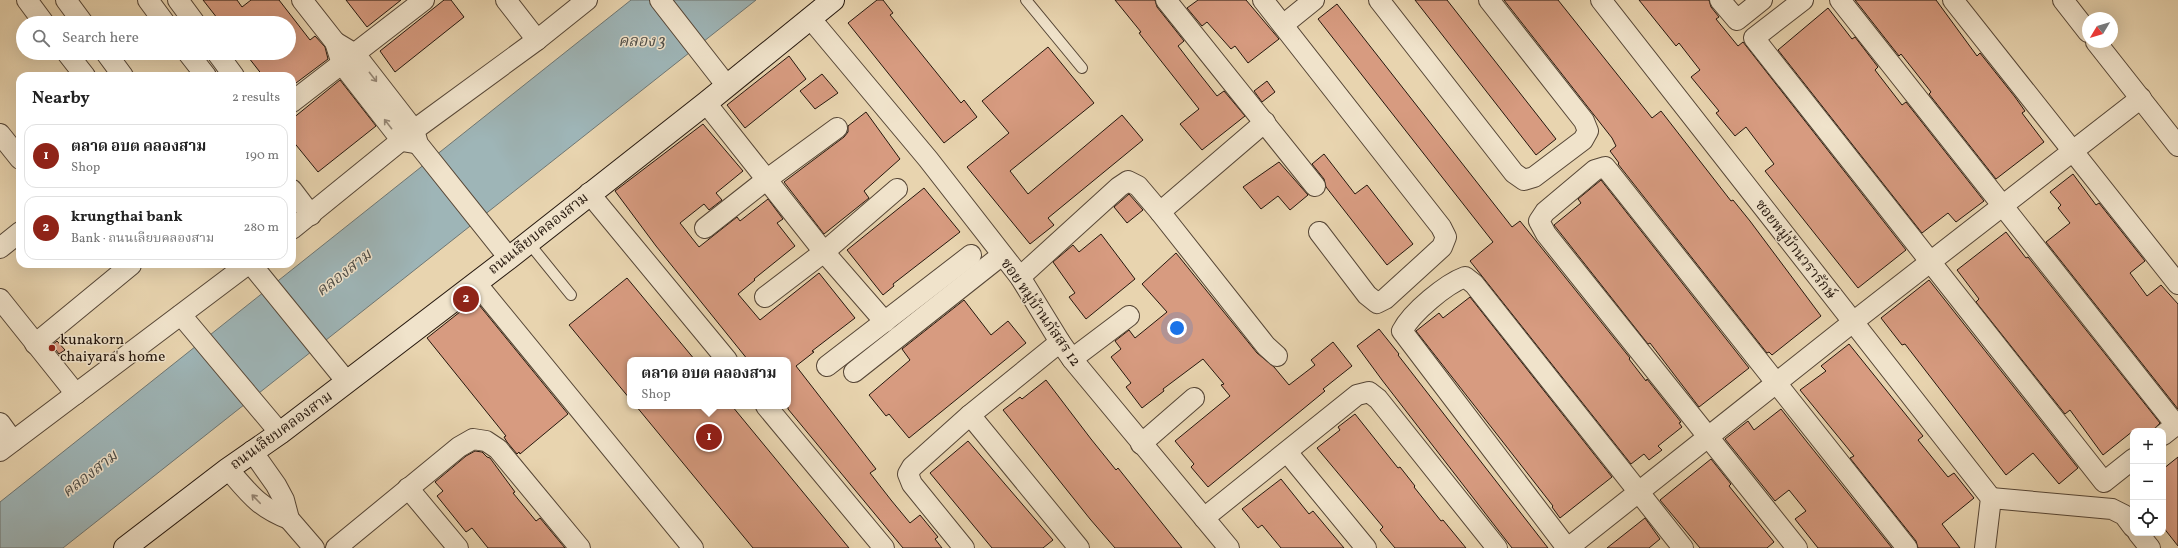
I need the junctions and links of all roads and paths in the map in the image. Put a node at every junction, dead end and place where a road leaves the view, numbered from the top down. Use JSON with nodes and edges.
{"nodes":[{"id":1,"x":27,"y":0,"type":"edge"},
{"id":2,"x":66,"y":0,"type":"edge"},
{"id":3,"x":148,"y":0,"type":"edge"},
{"id":4,"x":178,"y":0,"type":"edge"},
{"id":5,"x":302,"y":0,"type":"edge"},
{"id":6,"x":424,"y":0,"type":"edge"},
{"id":7,"x":506,"y":0,"type":"edge"},
{"id":8,"x":587,"y":0,"type":"edge"},
{"id":9,"x":660,"y":0,"type":"edge"},
{"id":10,"x":833,"y":0,"type":"edge"},
{"id":11,"x":1026,"y":0,"type":"edge"},
{"id":12,"x":1166,"y":0,"type":"edge"},
{"id":13,"x":1263,"y":0,"type":"edge"},
{"id":14,"x":1314,"y":0,"type":"edge"},
{"id":15,"x":1379,"y":0,"type":"edge"},
{"id":16,"x":1489,"y":0,"type":"edge"},
{"id":17,"x":1602,"y":0,"type":"edge"},
{"id":18,"x":1720,"y":0,"type":"edge"},
{"id":19,"x":1762,"y":0,"type":"edge"},
{"id":20,"x":1803,"y":0,"type":"edge"},
{"id":21,"x":1840,"y":0,"type":"edge"},
{"id":22,"x":1954,"y":0,"type":"edge"},
{"id":23,"x":2063,"y":0,"type":"edge"},
{"id":24,"x":39,"y":16,"type":"edge"},
{"id":25,"x":78,"y":16,"type":"edge"},
{"id":26,"x":160,"y":16,"type":"edge"},
{"id":27,"x":189,"y":16,"type":"edge"},
{"id":28,"x":810,"y":18,"type":"junction"},
{"id":29,"x":2082,"y":24,"type":"edge"},
{"id":30,"x":1283,"y":26,"type":"junction"},
{"id":31,"x":537,"y":40,"type":"junction"},
{"id":32,"x":2101,"y":48,"type":"edge"},
{"id":33,"x":348,"y":59,"type":"junction"},
{"id":34,"x":72,"y":60,"type":"edge"},
{"id":35,"x":111,"y":60,"type":"edge"},
{"id":36,"x":193,"y":60,"type":"edge"},
{"id":37,"x":222,"y":60,"type":"edge"},
{"id":38,"x":1082,"y":68,"type":"dead end"},
{"id":39,"x":82,"y":72,"type":"edge"},
{"id":40,"x":120,"y":72,"type":"edge"},
{"id":41,"x":203,"y":72,"type":"edge"},
{"id":42,"x":231,"y":72,"type":"edge"},
{"id":43,"x":727,"y":86,"type":"junction"},
{"id":44,"x":2140,"y":98,"type":"junction"},
{"id":45,"x":296,"y":99,"type":"edge"},
{"id":46,"x":706,"y":103,"type":"junction"},
{"id":47,"x":1265,"y":122,"type":"junction"},
{"id":48,"x":837,"y":128,"type":"dead end"},
{"id":49,"x":0,"y":134,"type":"edge"},
{"id":50,"x":414,"y":141,"type":"junction"},
{"id":51,"x":2178,"y":146,"type":"edge"},
{"id":52,"x":2073,"y":151,"type":"junction"},
{"id":53,"x":16,"y":154,"type":"edge"},
{"id":54,"x":766,"y":180,"type":"junction"},
{"id":55,"x":1315,"y":186,"type":"dead end"},
{"id":56,"x":898,"y":189,"type":"dead end"},
{"id":57,"x":589,"y":193,"type":"junction"},
{"id":58,"x":296,"y":195,"type":"edge"},
{"id":59,"x":2002,"y":206,"type":"junction"},
{"id":60,"x":1160,"y":212,"type":"junction"},
{"id":61,"x":311,"y":214,"type":"junction"},
{"id":62,"x":296,"y":227,"type":"edge"},
{"id":63,"x":705,"y":228,"type":"dead end"},
{"id":64,"x":1319,"y":232,"type":"dead end"},
{"id":65,"x":16,"y":235,"type":"edge"},
{"id":66,"x":528,"y":242,"type":"junction"},
{"id":67,"x":0,"y":248,"type":"edge"},
{"id":68,"x":824,"y":252,"type":"junction"},
{"id":69,"x":971,"y":255,"type":"dead end"},
{"id":70,"x":1002,"y":255,"type":"junction"},
{"id":71,"x":508,"y":258,"type":"junction"},
{"id":72,"x":1931,"y":261,"type":"junction"},
{"id":73,"x":127,"y":268,"type":"edge"},
{"id":74,"x":239,"y":268,"type":"edge"},
{"id":75,"x":244,"y":268,"type":"edge"},
{"id":76,"x":1020,"y":277,"type":"junction"},
{"id":77,"x":476,"y":283,"type":"junction"},
{"id":78,"x":2178,"y":284,"type":"edge"},
{"id":79,"x":571,"y":295,"type":"dead end"},
{"id":80,"x":765,"y":297,"type":"dead end"},
{"id":81,"x":0,"y":300,"type":"edge"},
{"id":82,"x":181,"y":315,"type":"junction"},
{"id":83,"x":1129,"y":316,"type":"dead end"},
{"id":84,"x":885,"y":322,"type":"junction"},
{"id":85,"x":1853,"y":322,"type":"junction"},
{"id":86,"x":1060,"y":342,"type":"junction"},
{"id":87,"x":35,"y":344,"type":"junction"},
{"id":88,"x":1277,"y":356,"type":"dead end"},
{"id":89,"x":726,"y":357,"type":"edge"},
{"id":90,"x":1072,"y":360,"type":"junction"},
{"id":91,"x":827,"y":366,"type":"dead end"},
{"id":92,"x":854,"y":372,"type":"dead end"},
{"id":93,"x":347,"y":382,"type":"junction"},
{"id":94,"x":1776,"y":383,"type":"junction"},
{"id":95,"x":76,"y":394,"type":"junction"},
{"id":96,"x":1194,"y":398,"type":"dead end"},
{"id":97,"x":768,"y":409,"type":"edge"},
{"id":98,"x":970,"y":415,"type":"junction"},
{"id":99,"x":0,"y":423,"type":"edge"},
{"id":100,"x":280,"y":433,"type":"junction"},
{"id":101,"x":2166,"y":433,"type":"edge"},
{"id":102,"x":1709,"y":436,"type":"junction"},
{"id":103,"x":1141,"y":444,"type":"junction"},
{"id":104,"x":7,"y":446,"type":"edge"},
{"id":105,"x":252,"y":452,"type":"junction"},
{"id":106,"x":1287,"y":452,"type":"junction"},
{"id":107,"x":2130,"y":461,"type":"edge"},
{"id":108,"x":228,"y":469,"type":"junction"},
{"id":109,"x":408,"y":488,"type":"junction"},
{"id":110,"x":1638,"y":492,"type":"junction"},
{"id":111,"x":1991,"y":498,"type":"junction"},
{"id":112,"x":1204,"y":518,"type":"junction"},
{"id":113,"x":289,"y":519,"type":"junction"},
{"id":114,"x":2130,"y":523,"type":"edge"},
{"id":115,"x":2140,"y":536,"type":"edge"},
{"id":116,"x":125,"y":548,"type":"edge"},
{"id":117,"x":314,"y":548,"type":"edge"},
{"id":118,"x":336,"y":548,"type":"edge"},
{"id":119,"x":458,"y":548,"type":"edge"},
{"id":120,"x":580,"y":548,"type":"edge"},
{"id":121,"x":693,"y":548,"type":"edge"},
{"id":122,"x":884,"y":548,"type":"edge"},
{"id":123,"x":964,"y":548,"type":"edge"},
{"id":124,"x":1079,"y":548,"type":"edge"},
{"id":125,"x":1229,"y":548,"type":"edge"},
{"id":126,"x":1366,"y":548,"type":"edge"},
{"id":127,"x":1497,"y":548,"type":"edge"},
{"id":128,"x":1568,"y":548,"type":"edge"},
{"id":129,"x":1683,"y":548,"type":"edge"},
{"id":130,"x":1797,"y":548,"type":"edge"},
{"id":131,"x":1907,"y":548,"type":"edge"},
{"id":132,"x":1985,"y":548,"type":"edge"},
{"id":133,"x":2150,"y":548,"type":"edge"}],
"edges":[{"from":1,"to":24,"type":"street"},
{"from":2,"to":25,"type":"street"},
{"from":3,"to":26,"type":"street"},
{"from":4,"to":27,"type":"street"},
{"from":5,"to":33,"type":"street"},
{"from":6,"to":33,"type":"street"},
{"from":7,"to":31,"type":"street"},
{"from":8,"to":31,"type":"street"},
{"from":9,"to":43,"type":"street"},
{"from":10,"to":28,"type":"main road","name":"ถนนเลียบคลองสาม"},
{"from":11,"to":38,"type":"lane"},
{"from":12,"to":47,"type":"street"},
{"from":13,"to":30,"type":"street"},
{"from":14,"to":30,"type":"street"},
{"from":15,"to":16,"type":"street"},
{"from":17,"to":85,"type":"street","name":"ซอยหมู่บ้านวรารักษ์"},
{"from":18,"to":19,"type":"street"},
{"from":20,"to":72,"type":"street"},
{"from":21,"to":59,"type":"street"},
{"from":22,"to":52,"type":"street"},
{"from":23,"to":29,"type":"street"},
{"from":28,"to":43,"type":"main road","name":"ถนนเลียบคลองสาม"},
{"from":28,"to":70,"type":"street","name":"ซอย หมู่บ้านภัสสร 12"},
{"from":30,"to":64,"type":"street"},
{"from":31,"to":50,"type":"street"},
{"from":32,"to":44,"type":"street"},
{"from":33,"to":45,"type":"street"},
{"from":33,"to":50,"type":"street"},
{"from":34,"to":39,"type":"street"},
{"from":35,"to":40,"type":"street"},
{"from":36,"to":41,"type":"street"},
{"from":37,"to":42,"type":"street"},
{"from":43,"to":46,"type":"main road","name":"ถนนเลียบคลองสาม"},
{"from":44,"to":51,"type":"street"},
{"from":44,"to":52,"type":"street"},
{"from":46,"to":54,"type":"street"},
{"from":46,"to":57,"type":"main road","name":"ถนนเลียบคลองสาม"},
{"from":47,"to":55,"type":"street"},
{"from":47,"to":60,"type":"street"},
{"from":48,"to":54,"type":"street"},
{"from":49,"to":53,"type":"street"},
{"from":50,"to":61,"type":"street"},
{"from":50,"to":71,"type":"street"},
{"from":52,"to":59,"type":"street"},
{"from":52,"to":78,"type":"street"},
{"from":54,"to":63,"type":"street"},
{"from":54,"to":68,"type":"street"},
{"from":56,"to":68,"type":"street"},
{"from":57,"to":66,"type":"main road","name":"ถนนเลียบคลองสาม"},
{"from":57,"to":89,"type":"street"},
{"from":58,"to":61,"type":"street"},
{"from":59,"to":72,"type":"street"},
{"from":59,"to":101,"type":"street"},
{"from":60,"to":76,"type":"street"},
{"from":60,"to":88,"type":"street"},
{"from":61,"to":62,"type":"street"},
{"from":65,"to":67,"type":"street"},
{"from":66,"to":71,"type":"main road","name":"ถนนเลียบคลองสาม"},
{"from":66,"to":79,"type":"lane"},
{"from":68,"to":80,"type":"street"},
{"from":68,"to":84,"type":"street"},
{"from":69,"to":84,"type":"street"},
{"from":70,"to":76,"type":"street","name":"ซอย หมู่บ้านภัสสร 12"},
{"from":70,"to":92,"type":"street"},
{"from":71,"to":77,"type":"main road","name":"ถนนเลียบคลองสาม"},
{"from":72,"to":85,"type":"street"},
{"from":72,"to":107,"type":"street"},
{"from":73,"to":87,"type":"street"},
{"from":74,"to":82,"type":"street"},
{"from":75,"to":93,"type":"street"},
{"from":76,"to":86,"type":"street","name":"ซอย หมู่บ้านภัสสร 12"},
{"from":77,"to":93,"type":"main road","name":"ถนนเลียบคลองสาม"},
{"from":77,"to":121,"type":"street"},
{"from":81,"to":87,"type":"street"},
{"from":82,"to":95,"type":"street"},
{"from":82,"to":100,"type":"street"},
{"from":83,"to":90,"type":"street"},
{"from":84,"to":91,"type":"street"},
{"from":85,"to":94,"type":"street"},
{"from":85,"to":111,"type":"street","name":"ซอยหมู่บ้านวรารักษ์"},
{"from":86,"to":90,"type":"street","name":"ซอย หมู่บ้านภัสสร 12"},
{"from":86,"to":98,"type":"street"},
{"from":87,"to":95,"type":"street"},
{"from":90,"to":103,"type":"street","name":"ซอย หมู่บ้านภัสสร 12"},
{"from":93,"to":100,"type":"main road","name":"ถนนเลียบคลองสาม"},
{"from":94,"to":102,"type":"street"},
{"from":94,"to":102,"type":"street"},
{"from":94,"to":131,"type":"street"},
{"from":95,"to":104,"type":"street"},
{"from":96,"to":103,"type":"street"},
{"from":97,"to":122,"type":"street"},
{"from":98,"to":123,"type":"street"},
{"from":98,"to":124,"type":"street"},
{"from":99,"to":104,"type":"street"},
{"from":100,"to":105,"type":"main road","name":"ถนนเลียบคลองสาม"},
{"from":102,"to":110,"type":"street"},
{"from":102,"to":130,"type":"street"},
{"from":103,"to":112,"type":"street","name":"ซอย หมู่บ้านภัสสร 12"},
{"from":105,"to":108,"type":"main road","name":"ถนนเลียบคลองสาม"},
{"from":105,"to":113,"type":"street"},
{"from":106,"to":112,"type":"street"},
{"from":106,"to":126,"type":"street"},
{"from":106,"to":127,"type":"street"},
{"from":113,"to":108,"type":"street","one_way":true},
{"from":108,"to":116,"type":"main road","name":"ถนนเลียบคลองสาม"},
{"from":109,"to":118,"type":"street"},
{"from":109,"to":119,"type":"street"},
{"from":109,"to":120,"type":"street"},
{"from":110,"to":128,"type":"street"},
{"from":110,"to":128,"type":"street"},
{"from":110,"to":129,"type":"street"},
{"from":111,"to":114,"type":"street"},
{"from":111,"to":132,"type":"street"},
{"from":112,"to":125,"type":"street","name":"ซอย หมู่บ้านภัสสร 12"},
{"from":113,"to":117,"type":"street"},
{"from":115,"to":133,"type":"street"}]}
